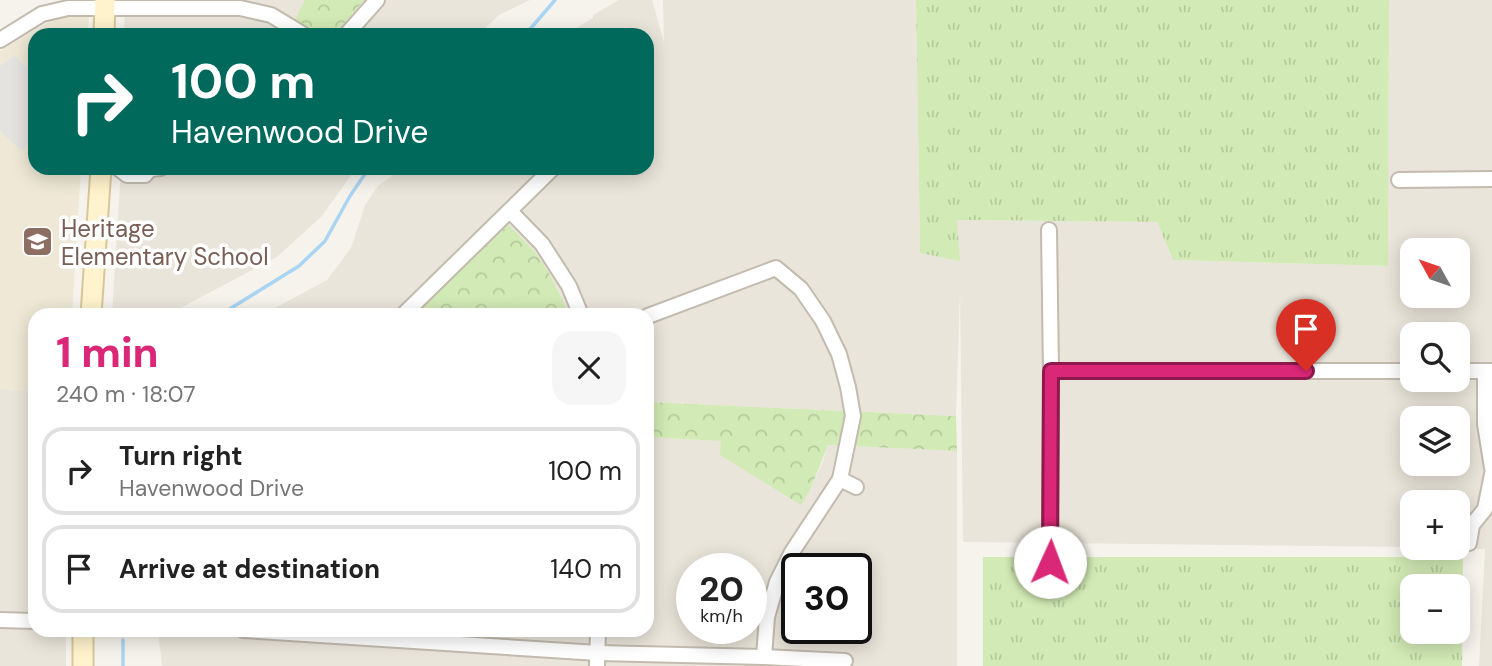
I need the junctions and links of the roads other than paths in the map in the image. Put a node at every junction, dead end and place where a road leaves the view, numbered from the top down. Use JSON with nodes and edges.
{"nodes":[{"id":1,"x":377,"y":0,"type":"edge"},
{"id":2,"x":105,"y":4,"type":"edge"},
{"id":3,"x":206,"y":4,"type":"edge"},
{"id":4,"x":104,"y":28,"type":"edge"},
{"id":5,"x":292,"y":28,"type":"edge"},
{"id":6,"x":352,"y":28,"type":"edge"},
{"id":7,"x":0,"y":40,"type":"edge"},
{"id":8,"x":101,"y":175,"type":"edge"},
{"id":9,"x":127,"y":175,"type":"edge"},
{"id":10,"x":145,"y":175,"type":"edge"},
{"id":11,"x":546,"y":175,"type":"edge"},
{"id":12,"x":1399,"y":180,"type":"dead end"},
{"id":13,"x":1492,"y":180,"type":"edge"},
{"id":14,"x":510,"y":211,"type":"junction"},
{"id":15,"x":1049,"y":230,"type":"dead end"},
{"id":16,"x":91,"y":308,"type":"edge"},
{"id":17,"x":410,"y":308,"type":"edge"},
{"id":18,"x":577,"y":308,"type":"edge"},
{"id":19,"x":654,"y":314,"type":"edge"},
{"id":20,"x":1051,"y":371,"type":"junction"},
{"id":21,"x":1400,"y":371,"type":"edge"},
{"id":22,"x":1470,"y":371,"type":"edge"},
{"id":23,"x":1488,"y":371,"type":"edge"},
{"id":24,"x":1492,"y":468,"type":"edge"},
{"id":25,"x":1492,"y":474,"type":"edge"},
{"id":26,"x":840,"y":479,"type":"junction"},
{"id":27,"x":856,"y":487,"type":"dead end"},
{"id":28,"x":1470,"y":537,"type":"edge"},
{"id":29,"x":1050,"y":562,"type":"dead end"},
{"id":30,"x":0,"y":620,"type":"edge"},
{"id":31,"x":28,"y":621,"type":"edge"},
{"id":32,"x":83,"y":637,"type":"edge"},
{"id":33,"x":422,"y":637,"type":"edge"},
{"id":34,"x":598,"y":637,"type":"edge"},
{"id":35,"x":764,"y":657,"type":"junction"},
{"id":36,"x":597,"y":659,"type":"edge"},
{"id":37,"x":845,"y":661,"type":"dead end"},
{"id":38,"x":83,"y":666,"type":"edge"}],
"edges":[{"from":1,"to":6,"type":"street"},
{"from":2,"to":3,"type":"street"},
{"from":2,"to":4,"type":"street"},
{"from":2,"to":7,"type":"street"},
{"from":3,"to":5,"type":"street"},
{"from":8,"to":16,"type":"street"},
{"from":9,"to":10,"type":"street"},
{"from":11,"to":14,"type":"street"},
{"from":12,"to":13,"type":"street"},
{"from":14,"to":17,"type":"street"},
{"from":14,"to":18,"type":"street"},
{"from":15,"to":20,"type":"street"},
{"from":19,"to":26,"type":"street"},
{"from":20,"to":21,"type":"street"},
{"from":20,"to":29,"type":"street"},
{"from":22,"to":23,"type":"street"},
{"from":23,"to":24,"type":"street"},
{"from":25,"to":28,"type":"street"},
{"from":26,"to":27,"type":"street"},
{"from":26,"to":35,"type":"street"},
{"from":30,"to":31,"type":"street"},
{"from":32,"to":38,"type":"street"},
{"from":33,"to":36,"type":"street"},
{"from":34,"to":36,"type":"street"},
{"from":35,"to":36,"type":"street"},
{"from":35,"to":37,"type":"street"}]}
